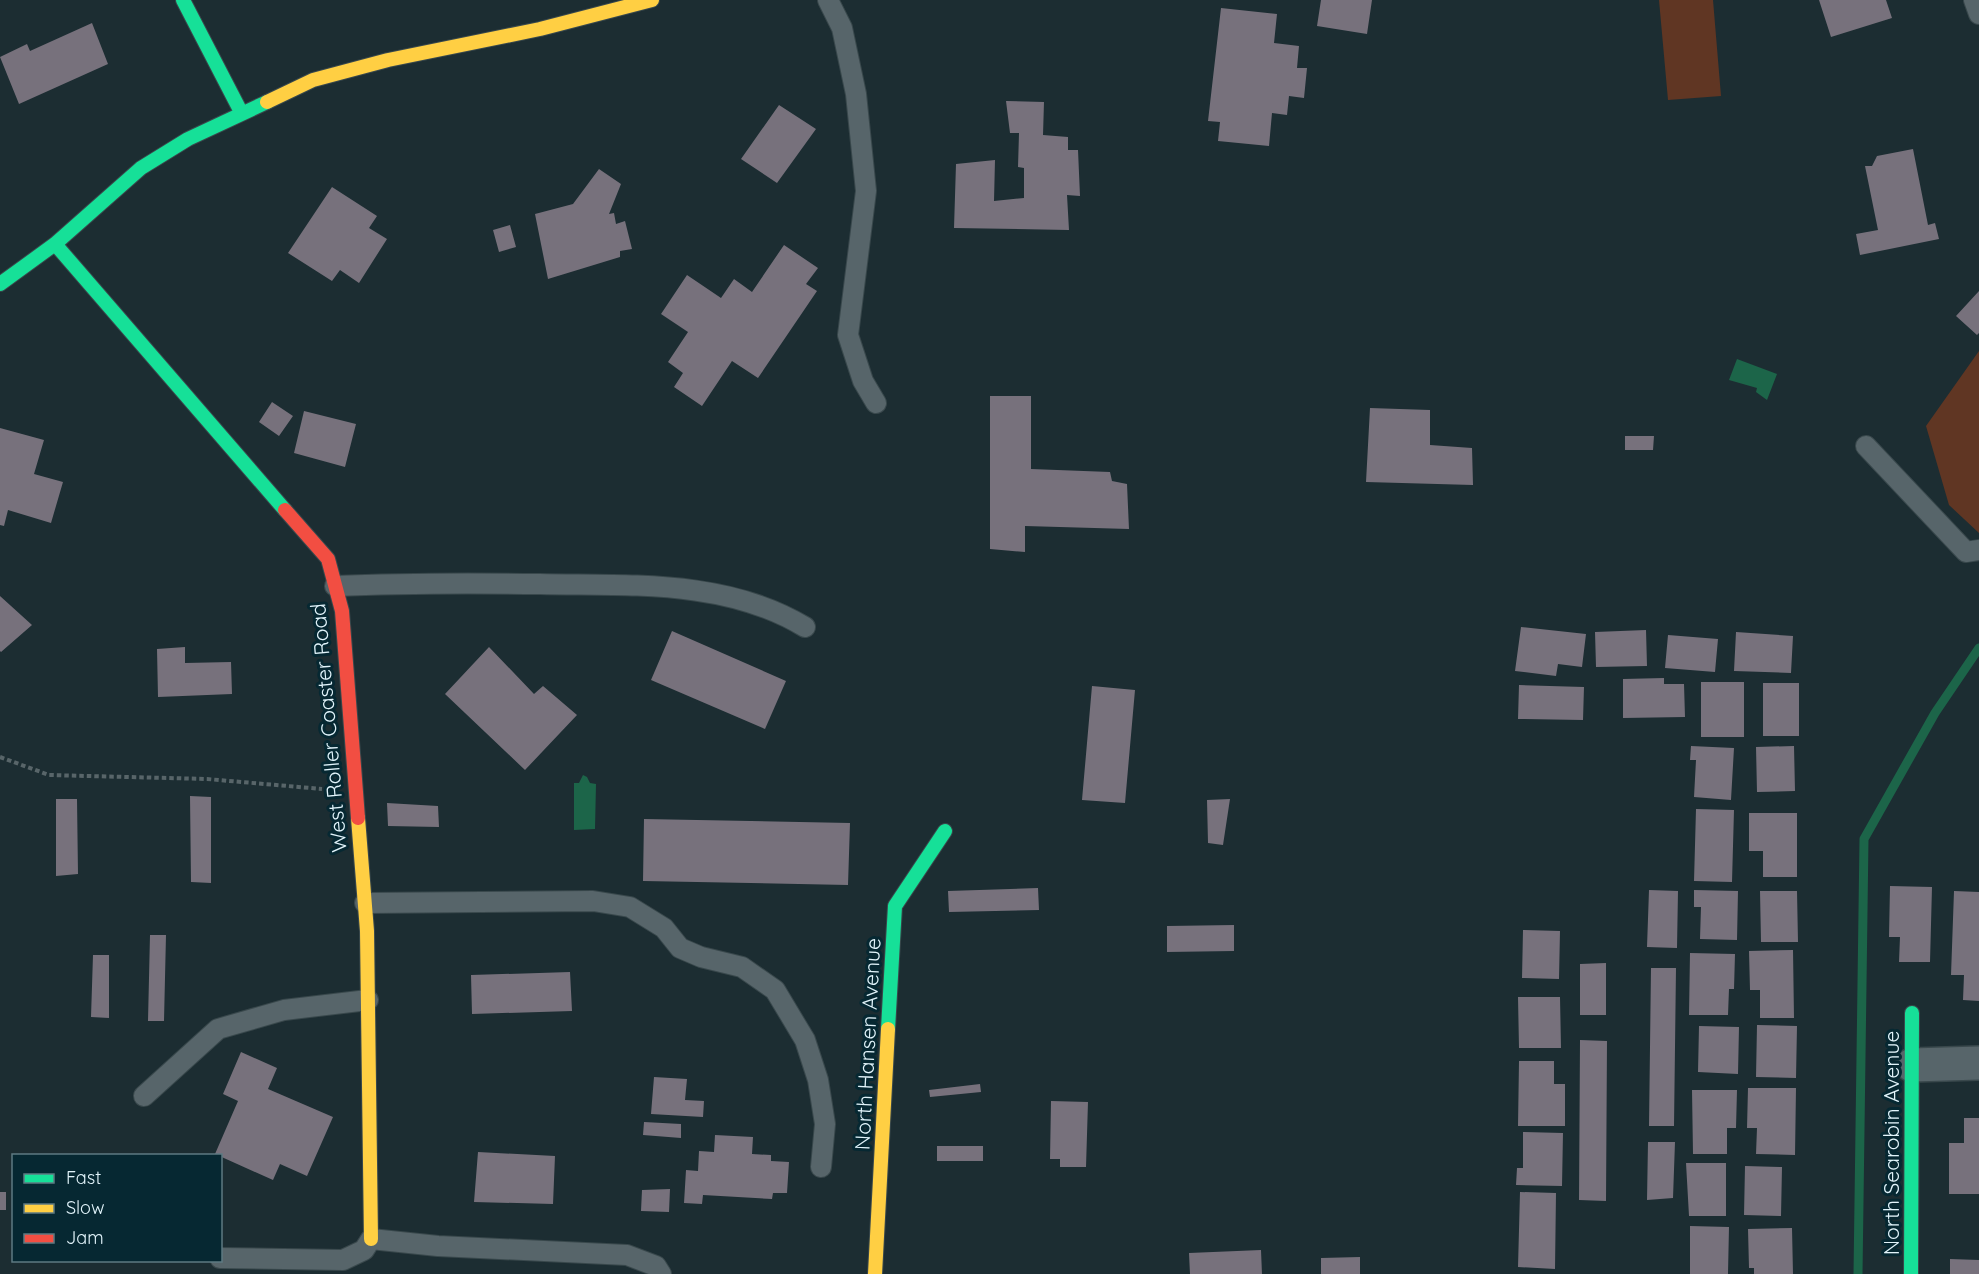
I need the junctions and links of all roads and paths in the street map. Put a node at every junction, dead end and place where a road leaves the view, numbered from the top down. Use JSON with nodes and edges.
{"nodes":[{"id":1,"x":183,"y":0,"type":"edge"},
{"id":2,"x":652,"y":0,"type":"edge"},
{"id":3,"x":828,"y":0,"type":"edge"},
{"id":4,"x":1974,"y":0,"type":"edge"},
{"id":5,"x":1979,"y":14,"type":"edge"},
{"id":6,"x":241,"y":112,"type":"junction"},
{"id":7,"x":55,"y":244,"type":"junction"},
{"id":8,"x":0,"y":284,"type":"edge"},
{"id":9,"x":876,"y":403,"type":"dead end"},
{"id":10,"x":1866,"y":446,"type":"dead end"},
{"id":11,"x":1979,"y":550,"type":"edge"},
{"id":12,"x":335,"y":586,"type":"junction"},
{"id":13,"x":806,"y":627,"type":"dead end"},
{"id":14,"x":0,"y":757,"type":"edge"},
{"id":15,"x":356,"y":792,"type":"junction"},
{"id":16,"x":945,"y":831,"type":"dead end"},
{"id":17,"x":365,"y":903,"type":"junction"},
{"id":18,"x":368,"y":1000,"type":"junction"},
{"id":19,"x":1912,"y":1013,"type":"dead end"},
{"id":20,"x":1979,"y":1063,"type":"edge"},
{"id":21,"x":1912,"y":1065,"type":"junction"},
{"id":22,"x":144,"y":1096,"type":"dead end"},
{"id":23,"x":821,"y":1167,"type":"dead end"},
{"id":24,"x":371,"y":1239,"type":"junction"},
{"id":25,"x":222,"y":1258,"type":"edge"},
{"id":26,"x":661,"y":1274,"type":"edge"},
{"id":27,"x":875,"y":1274,"type":"edge"},
{"id":28,"x":1911,"y":1274,"type":"edge"}],
"edges":[{"from":1,"to":6,"type":"street"},
{"from":2,"to":6,"type":"street"},
{"from":3,"to":9,"type":"lane"},
{"from":4,"to":5,"type":"lane"},
{"from":6,"to":7,"type":"street"},
{"from":7,"to":8,"type":"street"},
{"from":7,"to":12,"type":"street","name":"West Roller Coaster Road"},
{"from":10,"to":11,"type":"lane"},
{"from":12,"to":13,"type":"lane"},
{"from":12,"to":15,"type":"street","name":"West Roller Coaster Road"},
{"from":14,"to":15,"type":"path"},
{"from":15,"to":17,"type":"street","name":"West Roller Coaster Road"},
{"from":16,"to":27,"type":"street","name":"North Hansen Avenue"},
{"from":17,"to":18,"type":"street","name":"West Roller Coaster Road"},
{"from":17,"to":23,"type":"lane"},
{"from":18,"to":22,"type":"lane"},
{"from":18,"to":24,"type":"street","name":"West Roller Coaster Road"},
{"from":19,"to":21,"type":"street","name":"North Searobin Avenue"},
{"from":20,"to":21,"type":"street"},
{"from":21,"to":28,"type":"street","name":"North Searobin Avenue"},
{"from":24,"to":25,"type":"lane"},
{"from":24,"to":26,"type":"lane"}]}
